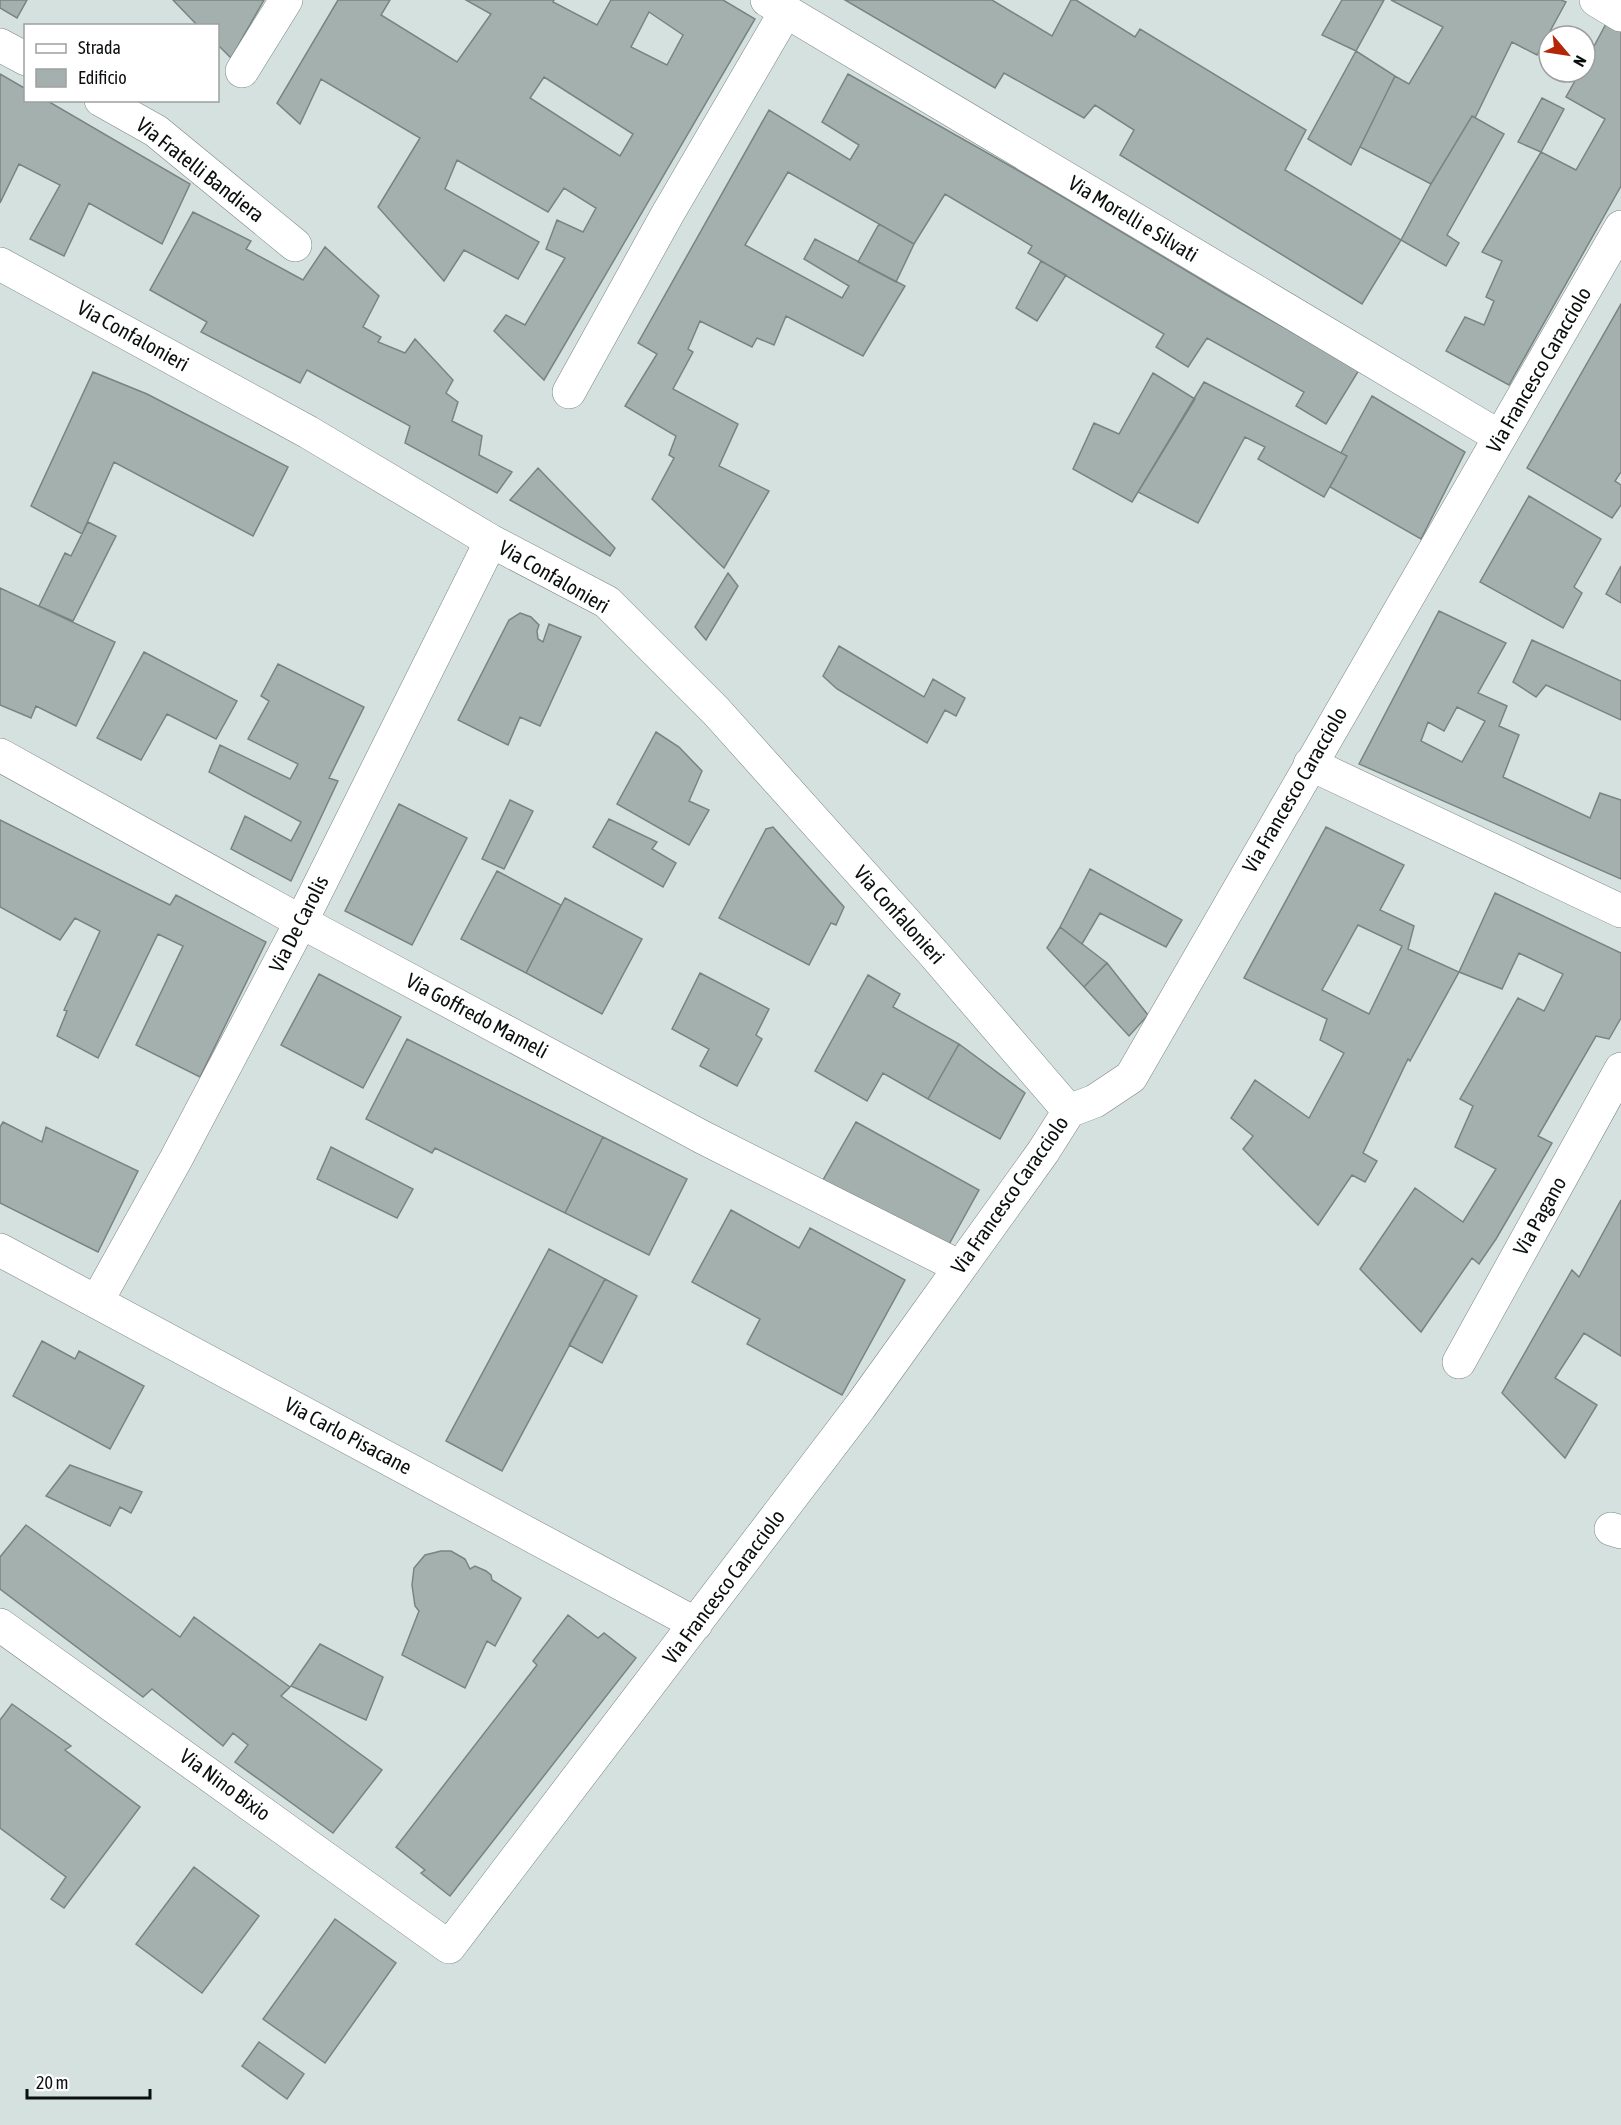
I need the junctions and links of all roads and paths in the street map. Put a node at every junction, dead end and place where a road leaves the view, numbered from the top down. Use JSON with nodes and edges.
{"nodes":[{"id":1,"x":286,"y":0,"type":"edge"},
{"id":2,"x":1596,"y":0,"type":"edge"},
{"id":3,"x":776,"y":6,"type":"edge"},
{"id":4,"x":1621,"y":15,"type":"edge"},
{"id":5,"x":0,"y":45,"type":"edge"},
{"id":6,"x":24,"y":58,"type":"edge"},
{"id":7,"x":242,"y":70,"type":"dead end"},
{"id":8,"x":104,"y":102,"type":"edge"},
{"id":9,"x":1621,"y":227,"type":"edge"},
{"id":10,"x":295,"y":245,"type":"dead end"},
{"id":11,"x":0,"y":264,"type":"edge"},
{"id":12,"x":569,"y":392,"type":"dead end"},
{"id":13,"x":1500,"y":437,"type":"junction"},
{"id":14,"x":491,"y":541,"type":"junction"},
{"id":15,"x":0,"y":755,"type":"edge"},
{"id":16,"x":1310,"y":764,"type":"junction"},
{"id":17,"x":1621,"y":911,"type":"edge"},
{"id":18,"x":301,"y":922,"type":"junction"},
{"id":19,"x":1621,"y":1069,"type":"edge"},
{"id":20,"x":1069,"y":1111,"type":"junction"},
{"id":21,"x":0,"y":1250,"type":"edge"},
{"id":22,"x":960,"y":1267,"type":"junction"},
{"id":23,"x":97,"y":1301,"type":"junction"},
{"id":24,"x":1458,"y":1362,"type":"dead end"},
{"id":25,"x":696,"y":1624,"type":"junction"},
{"id":26,"x":0,"y":1625,"type":"edge"},
{"id":27,"x":449,"y":1947,"type":"joint"}],
"edges":[{"from":1,"to":7,"type":"street"},
{"from":2,"to":4,"type":"street"},
{"from":3,"to":12,"type":"street"},
{"from":3,"to":13,"type":"street","name":"Via Morelli e Silvati"},
{"from":5,"to":6,"type":"street"},
{"from":8,"to":10,"type":"street","name":"Via Fratelli Bandiera"},
{"from":9,"to":13,"type":"street","name":"Via Francesco Caracciolo"},
{"from":11,"to":14,"type":"street","name":"Via Confalonieri"},
{"from":13,"to":16,"type":"street","name":"Via Francesco Caracciolo"},
{"from":14,"to":18,"type":"street","name":"Via De Carolis"},
{"from":14,"to":20,"type":"street","name":"Via Confalonieri"},
{"from":15,"to":18,"type":"street","name":"Via Goffredo Mameli"},
{"from":16,"to":17,"type":"street"},
{"from":16,"to":20,"type":"street","name":"Via Francesco Caracciolo"},
{"from":18,"to":22,"type":"street","name":"Via Goffredo Mameli"},
{"from":18,"to":23,"type":"street","name":"Via De Carolis"},
{"from":19,"to":24,"type":"street","name":"Via Pagano"},
{"from":20,"to":22,"type":"street","name":"Via Francesco Caracciolo"},
{"from":21,"to":23,"type":"street","name":"Via Carlo Pisacane"},
{"from":22,"to":25,"type":"street","name":"Via Francesco Caracciolo"},
{"from":23,"to":25,"type":"street","name":"Via Carlo Pisacane"},
{"from":25,"to":27,"type":"street","name":"Via Francesco Caracciolo"},
{"from":26,"to":27,"type":"street","name":"Via Nino Bixio"}]}
